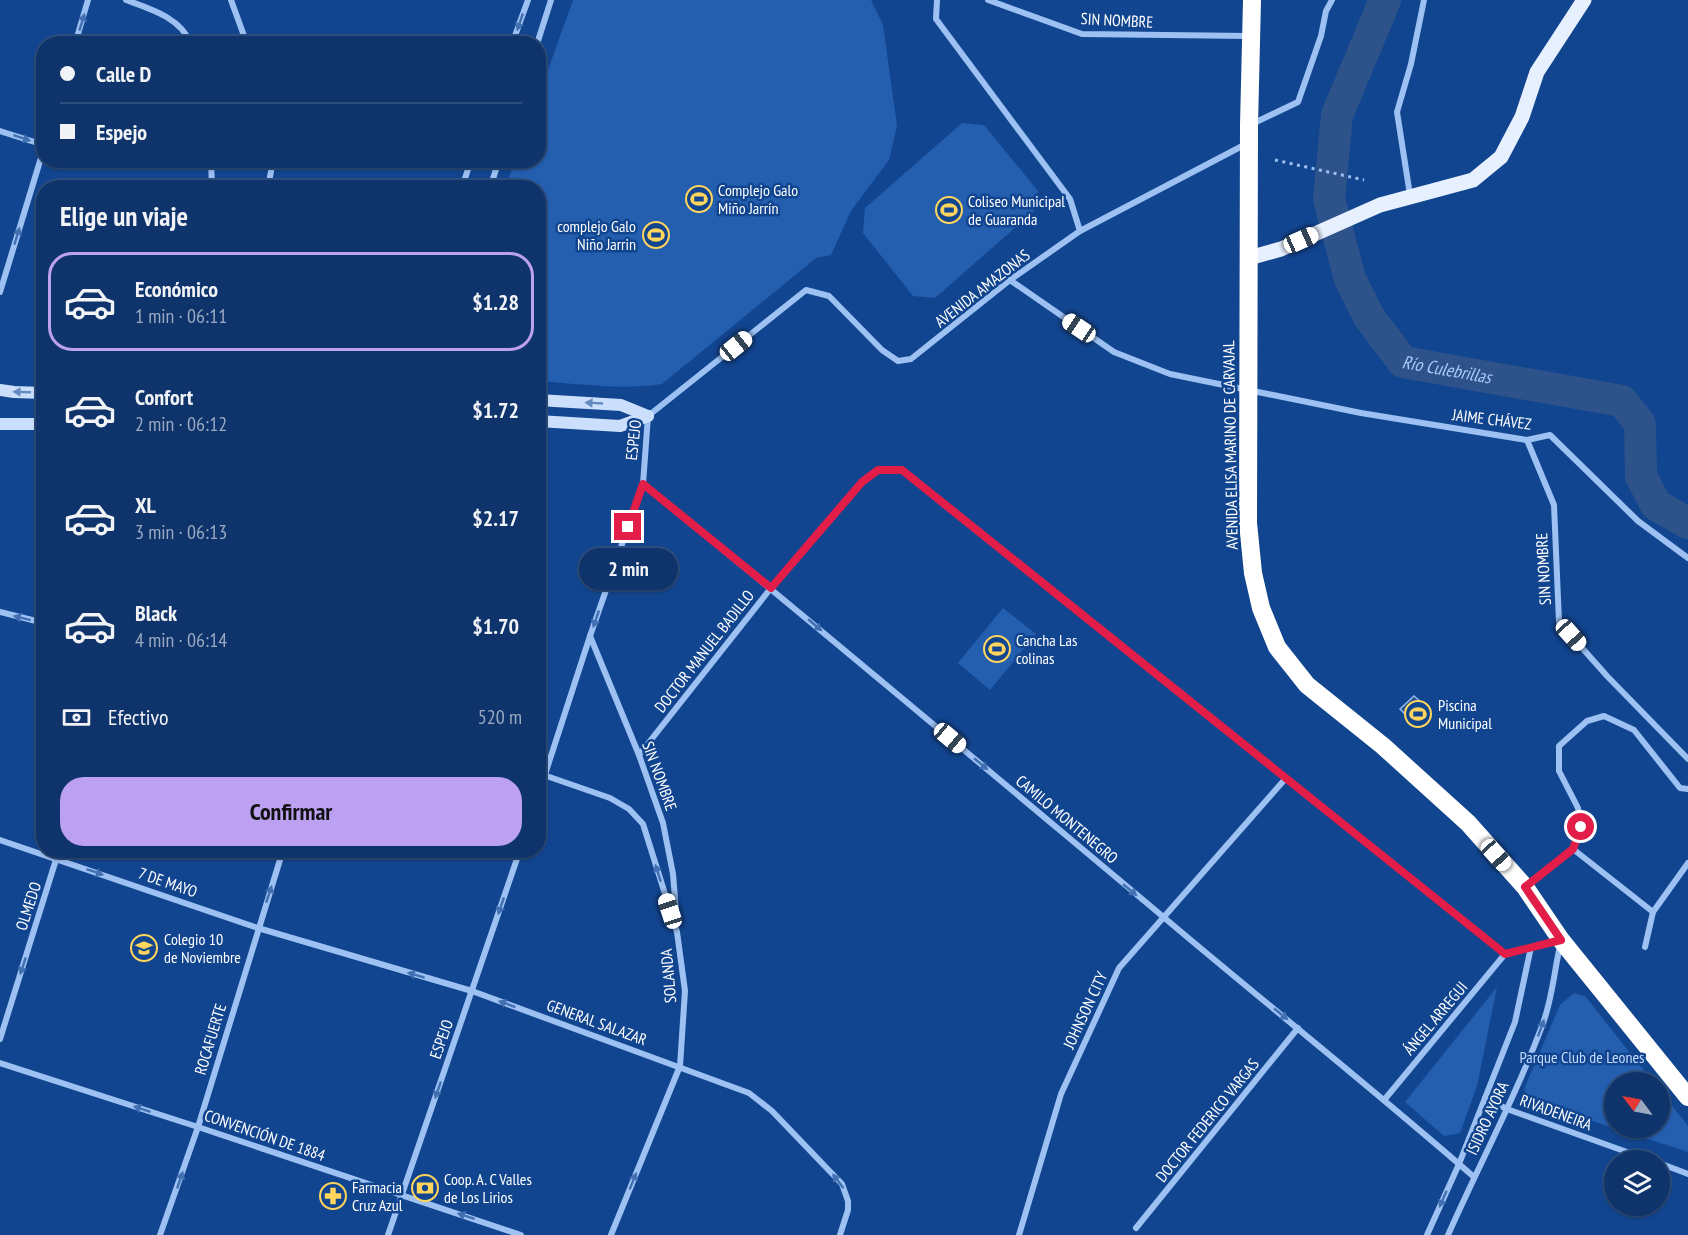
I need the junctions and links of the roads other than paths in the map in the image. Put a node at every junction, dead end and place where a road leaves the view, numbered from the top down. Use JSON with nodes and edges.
{"nodes":[{"id":1,"x":88,"y":0,"type":"edge"},
{"id":2,"x":126,"y":0,"type":"edge"},
{"id":3,"x":231,"y":0,"type":"edge"},
{"id":4,"x":528,"y":0,"type":"edge"},
{"id":5,"x":551,"y":0,"type":"edge"},
{"id":6,"x":937,"y":0,"type":"edge"},
{"id":7,"x":988,"y":0,"type":"edge"},
{"id":8,"x":1252,"y":0,"type":"edge"},
{"id":9,"x":1332,"y":0,"type":"edge"},
{"id":10,"x":1424,"y":0,"type":"edge"},
{"id":11,"x":1584,"y":0,"type":"edge"},
{"id":12,"x":77,"y":36,"type":"edge"},
{"id":13,"x":188,"y":36,"type":"edge"},
{"id":14,"x":244,"y":36,"type":"edge"},
{"id":15,"x":515,"y":36,"type":"edge"},
{"id":16,"x":540,"y":36,"type":"edge"},
{"id":17,"x":1250,"y":36,"type":"junction"},
{"id":18,"x":0,"y":131,"type":"edge"},
{"id":19,"x":1249,"y":134,"type":"junction"},
{"id":20,"x":36,"y":144,"type":"edge"},
{"id":21,"x":38,"y":168,"type":"edge"},
{"id":22,"x":1410,"y":196,"type":"junction"},
{"id":23,"x":1080,"y":231,"type":"junction"},
{"id":24,"x":1249,"y":258,"type":"junction"},
{"id":25,"x":1010,"y":280,"type":"junction"},
{"id":26,"x":806,"y":290,"type":"joint"},
{"id":27,"x":0,"y":292,"type":"edge"},
{"id":28,"x":0,"y":390,"type":"edge"},
{"id":29,"x":1247,"y":390,"type":"junction"},
{"id":30,"x":36,"y":393,"type":"edge"},
{"id":31,"x":546,"y":400,"type":"edge"},
{"id":32,"x":648,"y":416,"type":"junction"},
{"id":33,"x":546,"y":421,"type":"edge"},
{"id":34,"x":0,"y":424,"type":"edge"},
{"id":35,"x":36,"y":424,"type":"edge"},
{"id":36,"x":1527,"y":440,"type":"junction"},
{"id":37,"x":643,"y":484,"type":"junction"},
{"id":38,"x":1688,"y":558,"type":"edge"},
{"id":39,"x":771,"y":588,"type":"junction"},
{"id":40,"x":0,"y":612,"type":"edge"},
{"id":41,"x":36,"y":621,"type":"edge"},
{"id":42,"x":590,"y":636,"type":"junction"},
{"id":43,"x":639,"y":755,"type":"junction"},
{"id":44,"x":1688,"y":759,"type":"edge"},
{"id":45,"x":546,"y":762,"type":"edge"},
{"id":46,"x":546,"y":775,"type":"edge"},
{"id":47,"x":1286,"y":778,"type":"junction"},
{"id":48,"x":1688,"y":789,"type":"edge"},
{"id":49,"x":0,"y":840,"type":"edge"},
{"id":50,"x":1573,"y":849,"type":"junction"},
{"id":51,"x":36,"y":851,"type":"edge"},
{"id":52,"x":57,"y":858,"type":"joint"},
{"id":53,"x":281,"y":858,"type":"edge"},
{"id":54,"x":517,"y":858,"type":"edge"},
{"id":55,"x":1688,"y":863,"type":"edge"},
{"id":56,"x":1525,"y":887,"type":"junction"},
{"id":57,"x":1653,"y":912,"type":"junction"},
{"id":58,"x":1164,"y":918,"type":"junction"},
{"id":59,"x":258,"y":928,"type":"junction"},
{"id":60,"x":677,"y":932,"type":"junction"},
{"id":61,"x":1561,"y":940,"type":"junction"},
{"id":62,"x":1531,"y":947,"type":"junction"},
{"id":63,"x":1645,"y":947,"type":"dead end"},
{"id":64,"x":1505,"y":954,"type":"junction"},
{"id":65,"x":472,"y":991,"type":"junction"},
{"id":66,"x":1298,"y":1028,"type":"junction"},
{"id":67,"x":0,"y":1039,"type":"edge"},
{"id":68,"x":0,"y":1063,"type":"edge"},
{"id":69,"x":680,"y":1066,"type":"junction"},
{"id":70,"x":1688,"y":1097,"type":"edge"},
{"id":71,"x":1485,"y":1098,"type":"junction"},
{"id":72,"x":1385,"y":1099,"type":"junction"},
{"id":73,"x":1507,"y":1109,"type":"junction"},
{"id":74,"x":198,"y":1127,"type":"junction"},
{"id":75,"x":1621,"y":1150,"type":"edge"},
{"id":76,"x":1459,"y":1164,"type":"junction"},
{"id":77,"x":1670,"y":1167,"type":"edge"},
{"id":78,"x":1688,"y":1174,"type":"edge"},
{"id":79,"x":1474,"y":1177,"type":"junction"},
{"id":80,"x":402,"y":1195,"type":"junction"},
{"id":81,"x":1136,"y":1228,"type":"dead end"},
{"id":82,"x":160,"y":1235,"type":"edge"},
{"id":83,"x":388,"y":1235,"type":"edge"},
{"id":84,"x":521,"y":1235,"type":"edge"},
{"id":85,"x":611,"y":1235,"type":"edge"},
{"id":86,"x":840,"y":1235,"type":"edge"},
{"id":87,"x":1019,"y":1235,"type":"edge"},
{"id":88,"x":1427,"y":1235,"type":"edge"},
{"id":89,"x":1449,"y":1235,"type":"edge"}],
"edges":[{"from":12,"to":1,"type":"street","one_way":true},
{"from":2,"to":13,"type":"street"},
{"from":3,"to":14,"type":"street"},
{"from":4,"to":15,"type":"street","one_way":true},
{"from":5,"to":16,"type":"street"},
{"from":6,"to":23,"type":"street"},
{"from":7,"to":17,"type":"street","name":"SIN NOMBRE"},
{"from":8,"to":17,"type":"highway","name":"AVENIDA ELISA MARINO DE CARVAJAL"},
{"from":9,"to":19,"type":"street","name":"AVENIDA AMAZONAS"},
{"from":10,"to":22,"type":"street"},
{"from":11,"to":22,"type":"main road"},
{"from":17,"to":19,"type":"highway","name":"AVENIDA ELISA MARINO DE CARVAJAL"},
{"from":18,"to":20,"type":"street","one_way":true},
{"from":19,"to":23,"type":"street","name":"AVENIDA AMAZONAS"},
{"from":19,"to":24,"type":"highway","name":"AVENIDA ELISA MARINO DE CARVAJAL"},
{"from":27,"to":21,"type":"street","one_way":true},
{"from":22,"to":24,"type":"main road"},
{"from":23,"to":25,"type":"street","name":"AVENIDA AMAZONAS"},
{"from":24,"to":29,"type":"highway","name":"AVENIDA ELISA MARINO DE CARVAJAL"},
{"from":25,"to":26,"type":"street","name":"AVENIDA AMAZONAS"},
{"from":25,"to":29,"type":"street","name":"JAIME CHÁVEZ"},
{"from":26,"to":32,"type":"street","name":"ESPEJO"},
{"from":30,"to":28,"type":"street","one_way":true},
{"from":29,"to":36,"type":"street","name":"JAIME CHÁVEZ"},
{"from":29,"to":56,"type":"highway","name":"AVENIDA ELISA MARINO DE CARVAJAL"},
{"from":32,"to":31,"type":"street","one_way":true},
{"from":32,"to":33,"type":"street"},
{"from":32,"to":37,"type":"street","name":"ESPEJO"},
{"from":34,"to":35,"type":"street"},
{"from":36,"to":38,"type":"street","name":"JAIME CHÁVEZ"},
{"from":36,"to":44,"type":"street","name":"SIN NOMBRE"},
{"from":37,"to":39,"type":"street","name":"CAMILO MONTENEGRO"},
{"from":37,"to":42,"type":"street","name":"ESPEJO","one_way":true},
{"from":39,"to":43,"type":"street","name":"DOCTOR MANUEL BADILLO"},
{"from":39,"to":47,"type":"street","name":"DOCTOR MANUEL BADILLO"},
{"from":39,"to":58,"type":"street","name":"CAMILO MONTENEGRO","one_way":true},
{"from":41,"to":40,"type":"street","one_way":true},
{"from":42,"to":43,"type":"street","name":"SIN NOMBRE"},
{"from":42,"to":45,"type":"street","name":"ESPEJO"},
{"from":43,"to":60,"type":"street","name":"SIN NOMBRE"},
{"from":60,"to":46,"type":"street","name":"SOLANDA","one_way":true},
{"from":47,"to":58,"type":"street","name":"JOHNSON CITY"},
{"from":47,"to":64,"type":"street"},
{"from":48,"to":50,"type":"street"},
{"from":49,"to":51,"type":"street","name":"7 DE MAYO"},
{"from":50,"to":56,"type":"street"},
{"from":50,"to":57,"type":"street"},
{"from":52,"to":59,"type":"street","name":"7 DE MAYO","one_way":true},
{"from":52,"to":67,"type":"street","name":"OLMEDO","one_way":true},
{"from":59,"to":53,"type":"street","name":"ROCAFUERTE","one_way":true},
{"from":54,"to":65,"type":"street","name":"ESPEJO","one_way":true},
{"from":55,"to":57,"type":"street"},
{"from":56,"to":61,"type":"highway","name":"AVENIDA ELISA MARINO DE CARVAJAL"},
{"from":57,"to":63,"type":"street"},
{"from":58,"to":66,"type":"street","name":"CAMILO MONTENEGRO","one_way":true},
{"from":58,"to":87,"type":"street","name":"JOHNSON CITY"},
{"from":65,"to":59,"type":"street","name":"GENERAL SALAZAR","one_way":true},
{"from":59,"to":74,"type":"street","name":"ROCAFUERTE"},
{"from":60,"to":69,"type":"street","name":"SOLANDA"},
{"from":61,"to":62,"type":"street"},
{"from":61,"to":70,"type":"highway","name":"AVENIDA ELISA MARINO DE CARVAJAL"},
{"from":73,"to":61,"type":"street","name":"ISIDRO AYORA","one_way":true},
{"from":62,"to":64,"type":"street"},
{"from":62,"to":71,"type":"street","name":"ISIDRO AYORA"},
{"from":64,"to":72,"type":"street","name":"ÁNGEL ARREGUI"},
{"from":69,"to":65,"type":"street","name":"GENERAL SALAZAR","one_way":true},
{"from":65,"to":80,"type":"street","name":"ESPEJO","one_way":true},
{"from":66,"to":72,"type":"street","name":"CAMILO MONTENEGRO"},
{"from":66,"to":81,"type":"street","name":"DOCTOR FEDERICO VARGAS"},
{"from":74,"to":68,"type":"street","name":"CONVENCIÓN DE 1884","one_way":true},
{"from":85,"to":69,"type":"street","name":"SOLANDA","one_way":true},
{"from":86,"to":69,"type":"street","name":"GENERAL SALAZAR","one_way":true},
{"from":71,"to":73,"type":"street","name":"RIVADENEIRA"},
{"from":71,"to":76,"type":"street","name":"ISIDRO AYORA"},
{"from":72,"to":76,"type":"street","name":"CAMILO MONTENEGRO"},
{"from":73,"to":75,"type":"street","name":"RIVADENEIRA"},
{"from":73,"to":79,"type":"street","name":"ISIDRO AYORA"},
{"from":74,"to":80,"type":"street","name":"CONVENCIÓN DE 1884"},
{"from":82,"to":74,"type":"street","name":"ROCAFUERTE","one_way":true},
{"from":76,"to":79,"type":"street","name":"CAMILO MONTENEGRO"},
{"from":76,"to":88,"type":"street","name":"ISIDRO AYORA","one_way":true},
{"from":77,"to":78,"type":"street"},
{"from":79,"to":89,"type":"street","name":"ISIDRO AYORA"},
{"from":80,"to":83,"type":"street","name":"ESPEJO"},
{"from":84,"to":80,"type":"street","name":"CONVENCIÓN DE 1884","one_way":true}]}
